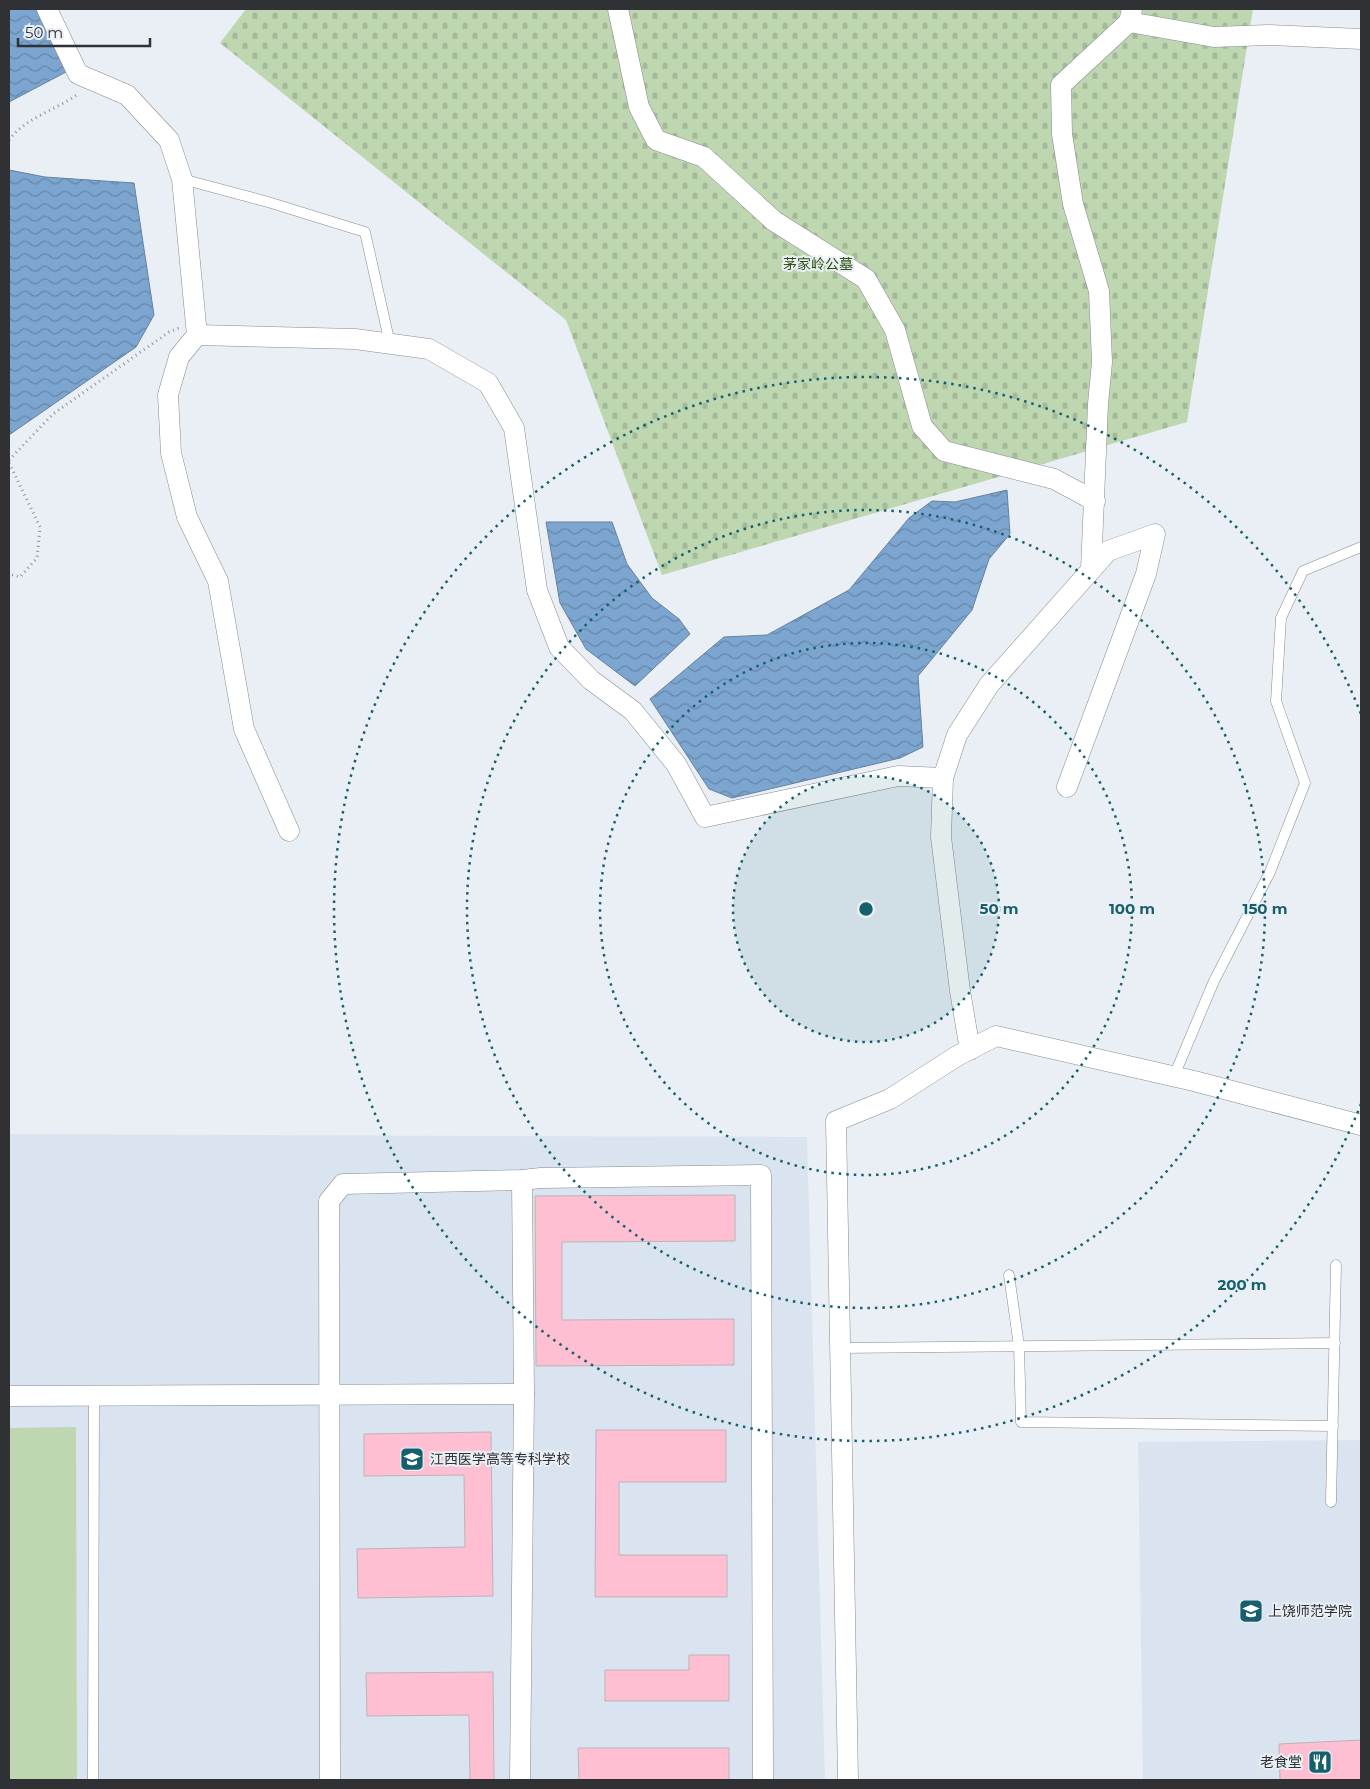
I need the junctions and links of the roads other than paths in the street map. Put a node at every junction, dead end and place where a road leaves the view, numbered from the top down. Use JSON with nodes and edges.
{"nodes":[{"id":1,"x":48,"y":9,"type":"edge"},
{"id":2,"x":618,"y":9,"type":"edge"},
{"id":3,"x":1130,"y":15,"type":"edge"},
{"id":4,"x":1361,"y":39,"type":"edge"},
{"id":5,"x":182,"y":179,"type":"junction"},
{"id":6,"x":196,"y":329,"type":"junction"},
{"id":7,"x":390,"y":344,"type":"junction"},
{"id":8,"x":1095,"y":500,"type":"junction"},
{"id":9,"x":1361,"y":547,"type":"edge"},
{"id":10,"x":1091,"y":570,"type":"junction"},
{"id":11,"x":943,"y":778,"type":"junction"},
{"id":12,"x":1067,"y":787,"type":"dead end"},
{"id":13,"x":289,"y":831,"type":"dead end"},
{"id":14,"x":970,"y":1050,"type":"junction"},
{"id":15,"x":1174,"y":1076,"type":"junction"},
{"id":16,"x":1361,"y":1125,"type":"edge"},
{"id":17,"x":522,"y":1180,"type":"junction"},
{"id":18,"x":1336,"y":1265,"type":"dead end"},
{"id":19,"x":1009,"y":1275,"type":"dead end"},
{"id":20,"x":1335,"y":1343,"type":"junction"},
{"id":21,"x":1019,"y":1346,"type":"junction"},
{"id":22,"x":840,"y":1348,"type":"junction"},
{"id":23,"x":328,"y":1394,"type":"junction"},
{"id":24,"x":524,"y":1394,"type":"junction"},
{"id":25,"x":9,"y":1396,"type":"edge"},
{"id":26,"x":94,"y":1396,"type":"junction"},
{"id":27,"x":1333,"y":1426,"type":"junction"},
{"id":28,"x":1331,"y":1502,"type":"dead end"},
{"id":29,"x":93,"y":1780,"type":"edge"},
{"id":30,"x":330,"y":1780,"type":"edge"},
{"id":31,"x":520,"y":1780,"type":"edge"},
{"id":32,"x":763,"y":1780,"type":"edge"},
{"id":33,"x":848,"y":1780,"type":"edge"}],
"edges":[{"from":1,"to":5,"type":"street"},
{"from":2,"to":8,"type":"street"},
{"from":3,"to":4,"type":"street"},
{"from":3,"to":8,"type":"street"},
{"from":5,"to":6,"type":"street"},
{"from":5,"to":7,"type":"lane"},
{"from":6,"to":7,"type":"street"},
{"from":6,"to":13,"type":"street"},
{"from":7,"to":11,"type":"street"},
{"from":8,"to":10,"type":"street"},
{"from":9,"to":15,"type":"lane"},
{"from":10,"to":11,"type":"street"},
{"from":10,"to":12,"type":"street"},
{"from":11,"to":14,"type":"street"},
{"from":14,"to":15,"type":"street"},
{"from":14,"to":22,"type":"street"},
{"from":15,"to":16,"type":"street"},
{"from":17,"to":23,"type":"street"},
{"from":17,"to":24,"type":"street"},
{"from":17,"to":32,"type":"street"},
{"from":18,"to":20,"type":"lane"},
{"from":19,"to":21,"type":"lane"},
{"from":20,"to":21,"type":"lane"},
{"from":20,"to":27,"type":"lane"},
{"from":21,"to":22,"type":"lane"},
{"from":21,"to":27,"type":"lane"},
{"from":22,"to":33,"type":"street"},
{"from":23,"to":24,"type":"street"},
{"from":23,"to":26,"type":"street"},
{"from":23,"to":30,"type":"street"},
{"from":24,"to":31,"type":"street"},
{"from":25,"to":26,"type":"street"},
{"from":26,"to":29,"type":"lane"},
{"from":27,"to":28,"type":"lane"}]}
